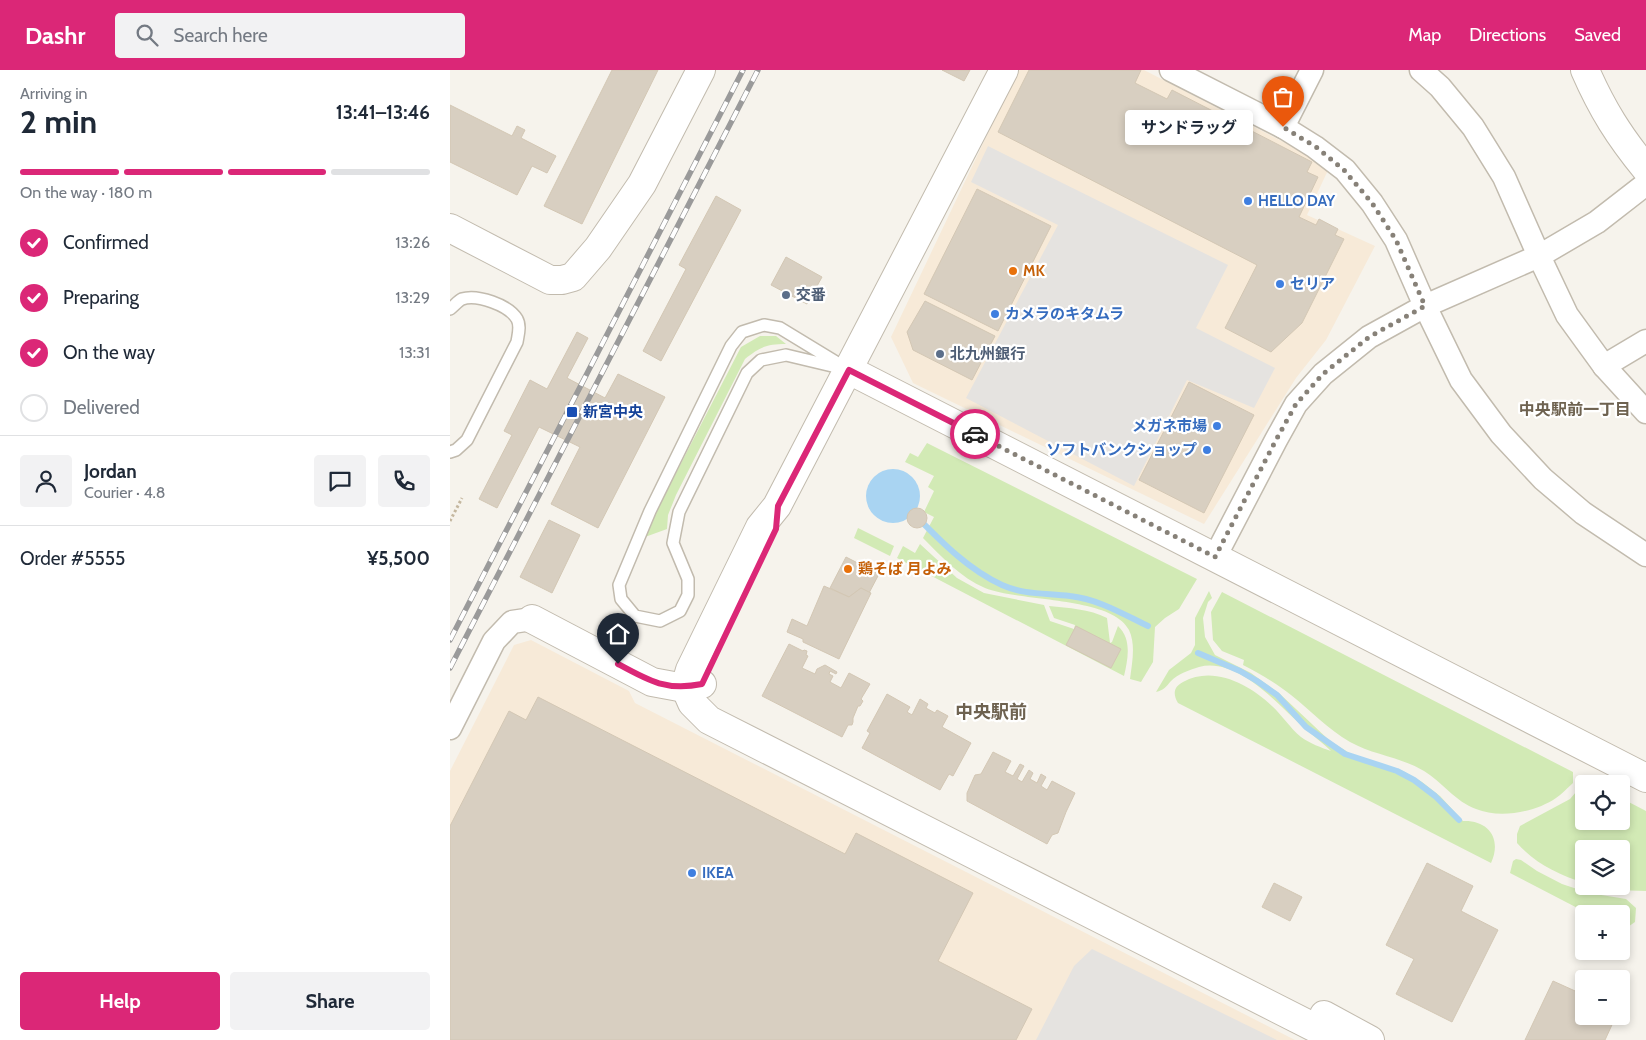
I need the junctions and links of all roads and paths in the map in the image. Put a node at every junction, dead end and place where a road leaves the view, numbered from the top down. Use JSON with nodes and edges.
{"nodes":[{"id":1,"x":700,"y":70,"type":"edge"},
{"id":2,"x":1004,"y":70,"type":"edge"},
{"id":3,"x":1170,"y":70,"type":"edge"},
{"id":4,"x":1312,"y":70,"type":"edge"},
{"id":5,"x":1421,"y":70,"type":"edge"},
{"id":6,"x":1585,"y":70,"type":"edge"},
{"id":7,"x":1283,"y":127,"type":"junction"},
{"id":8,"x":1646,"y":169,"type":"edge"},
{"id":9,"x":1646,"y":184,"type":"edge"},
{"id":10,"x":450,"y":228,"type":"edge"},
{"id":11,"x":1539,"y":256,"type":"junction"},
{"id":12,"x":1425,"y":306,"type":"junction"},
{"id":13,"x":450,"y":309,"type":"edge"},
{"id":14,"x":1646,"y":341,"type":"edge"},
{"id":15,"x":1604,"y":366,"type":"junction"},
{"id":16,"x":849,"y":370,"type":"junction"},
{"id":17,"x":1646,"y":412,"type":"edge"},
{"id":18,"x":450,"y":452,"type":"edge"},
{"id":19,"x":462,"y":498,"type":"dead end"},
{"id":20,"x":450,"y":521,"type":"edge"},
{"id":21,"x":1646,"y":555,"type":"edge"},
{"id":22,"x":1215,"y":557,"type":"junction"},
{"id":23,"x":532,"y":619,"type":"joint"},
{"id":24,"x":694,"y":686,"type":"junction"},
{"id":25,"x":450,"y":728,"type":"edge"},
{"id":26,"x":1646,"y":778,"type":"edge"},
{"id":27,"x":1339,"y":1040,"type":"edge"},
{"id":28,"x":1370,"y":1040,"type":"edge"}],
"edges":[{"from":1,"to":10,"type":"street"},
{"from":2,"to":16,"type":"street"},
{"from":3,"to":7,"type":"street"},
{"from":4,"to":7,"type":"street"},
{"from":5,"to":11,"type":"street"},
{"from":6,"to":8,"type":"street"},
{"from":7,"to":12,"type":"street"},
{"from":9,"to":11,"type":"street"},
{"from":11,"to":12,"type":"street"},
{"from":11,"to":15,"type":"street"},
{"from":12,"to":21,"type":"street"},
{"from":12,"to":22,"type":"street"},
{"from":13,"to":18,"type":"lane"},
{"from":14,"to":15,"type":"street"},
{"from":15,"to":17,"type":"street"},
{"from":16,"to":16,"type":"lane"},
{"from":16,"to":22,"type":"street"},
{"from":16,"to":24,"type":"street"},
{"from":19,"to":20,"type":"path"},
{"from":22,"to":26,"type":"street"},
{"from":23,"to":24,"type":"street"},
{"from":23,"to":25,"type":"street"},
{"from":24,"to":27,"type":"street"},
{"from":24,"to":28,"type":"street"}]}
